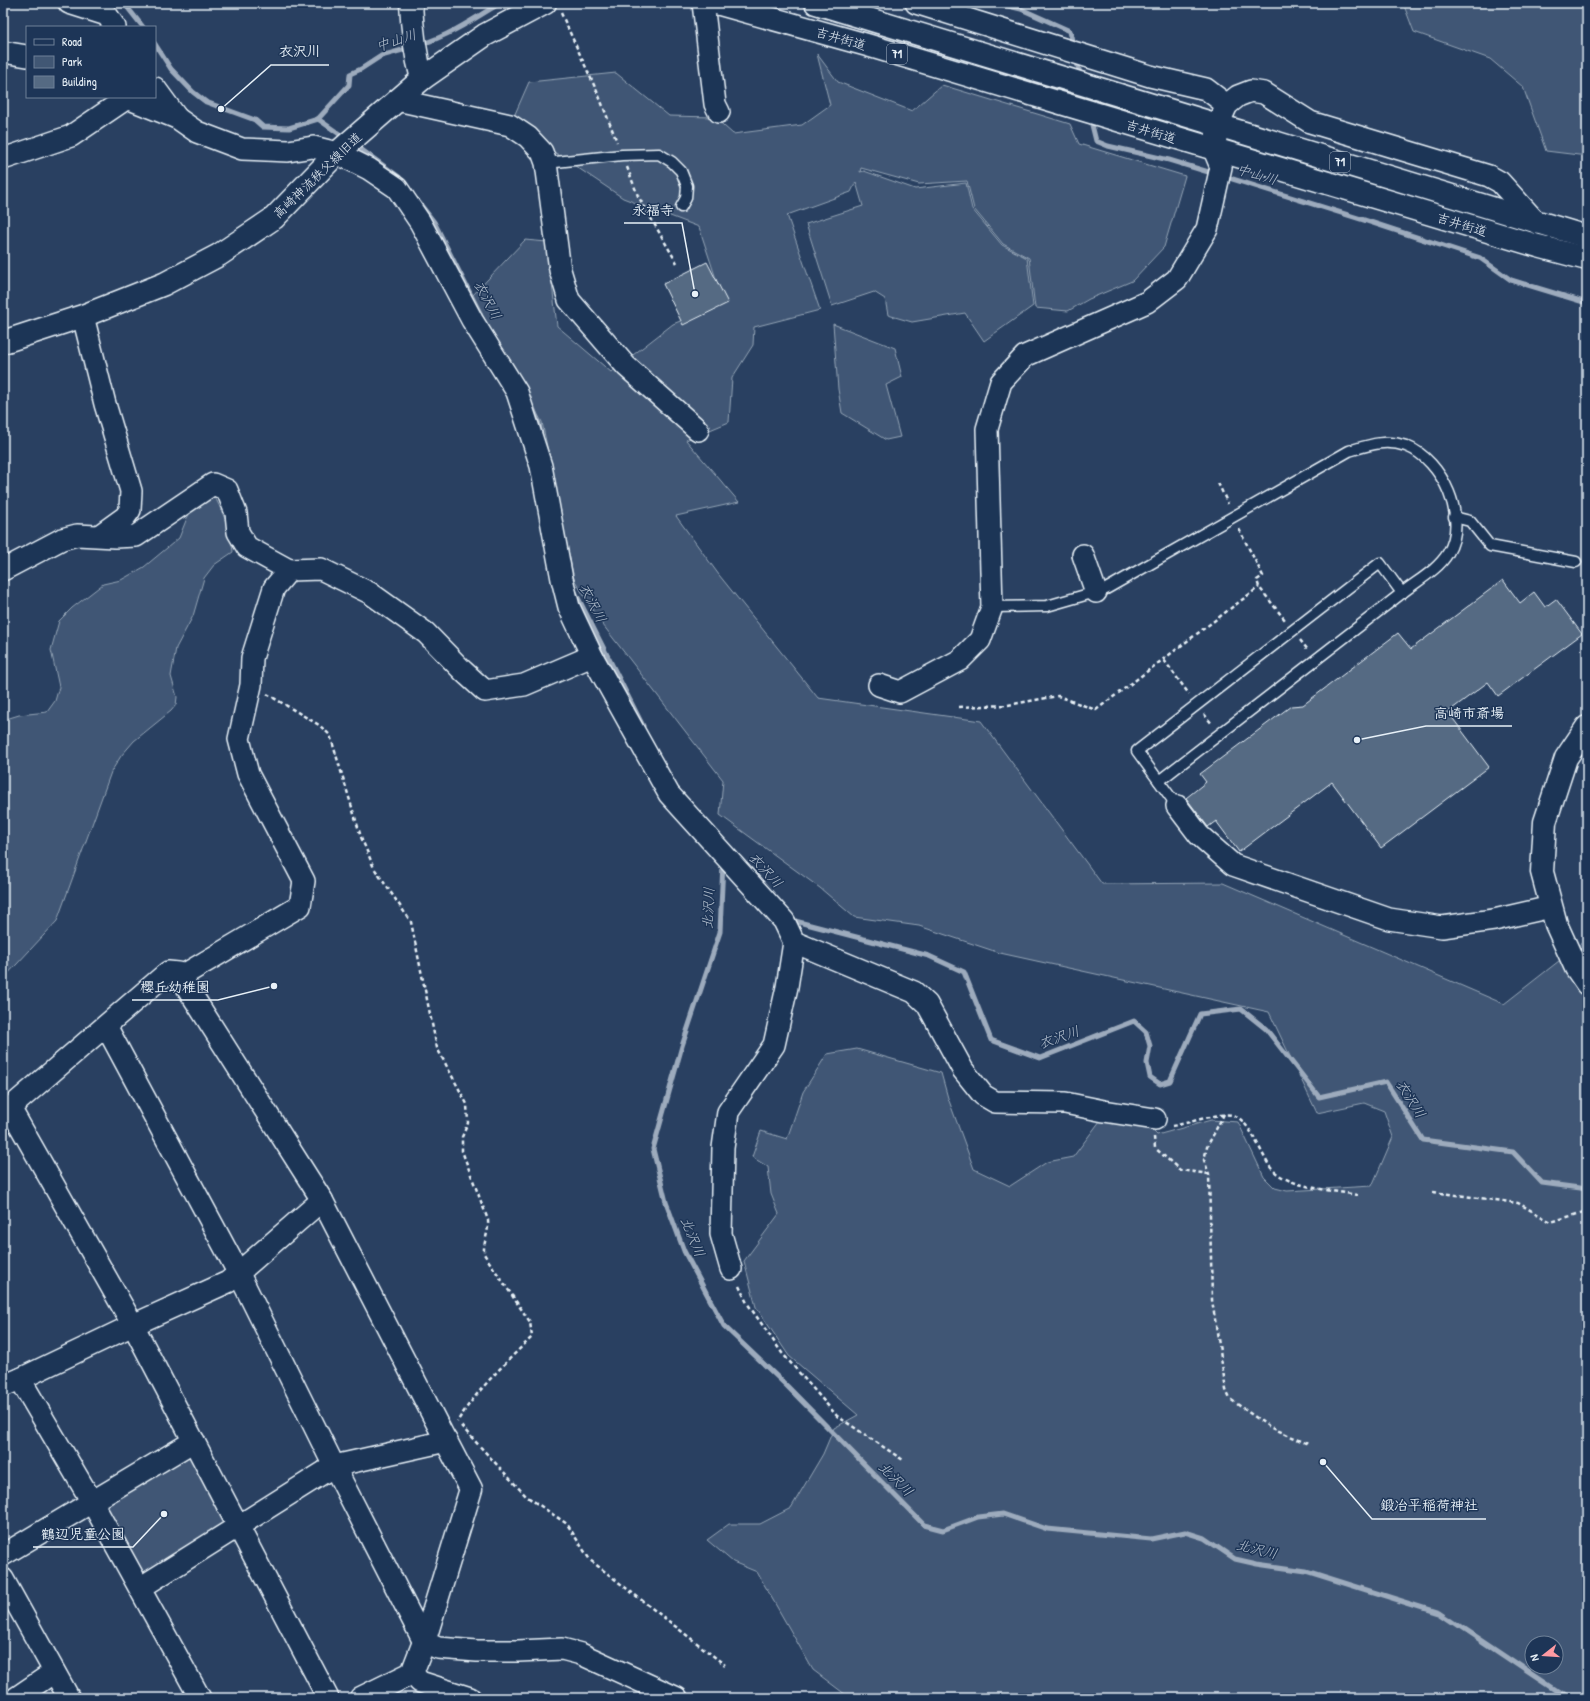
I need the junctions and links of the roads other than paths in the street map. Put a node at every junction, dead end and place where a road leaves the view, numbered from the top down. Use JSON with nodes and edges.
{"nodes":[{"id":1,"x":69,"y":3,"type":"edge"},
{"id":2,"x":411,"y":3,"type":"edge"},
{"id":3,"x":703,"y":3,"type":"edge"},
{"id":4,"x":716,"y":3,"type":"edge"},
{"id":5,"x":816,"y":3,"type":"edge"},
{"id":6,"x":916,"y":3,"type":"edge"},
{"id":7,"x":553,"y":6,"type":"edge"},
{"id":8,"x":113,"y":15,"type":"edge"},
{"id":9,"x":3,"y":52,"type":"edge"},
{"id":10,"x":26,"y":56,"type":"edge"},
{"id":11,"x":419,"y":68,"type":"junction"},
{"id":12,"x":156,"y":89,"type":"edge"},
{"id":13,"x":125,"y":98,"type":"edge"},
{"id":14,"x":128,"y":98,"type":"edge"},
{"id":15,"x":397,"y":100,"type":"junction"},
{"id":16,"x":1227,"y":105,"type":"junction"},
{"id":17,"x":719,"y":112,"type":"dead end"},
{"id":18,"x":177,"y":118,"type":"junction"},
{"id":19,"x":1218,"y":125,"type":"junction"},
{"id":20,"x":337,"y":153,"type":"junction"},
{"id":21,"x":1218,"y":158,"type":"junction"},
{"id":22,"x":3,"y":159,"type":"edge"},
{"id":23,"x":546,"y":163,"type":"junction"},
{"id":24,"x":682,"y":207,"type":"dead end"},
{"id":25,"x":1537,"y":223,"type":"junction"},
{"id":26,"x":1587,"y":237,"type":"edge"},
{"id":27,"x":1587,"y":259,"type":"edge"},
{"id":28,"x":83,"y":316,"type":"junction"},
{"id":29,"x":3,"y":342,"type":"edge"},
{"id":30,"x":698,"y":430,"type":"dead end"},
{"id":31,"x":1454,"y":517,"type":"junction"},
{"id":32,"x":100,"y":535,"type":"junction"},
{"id":33,"x":1083,"y":555,"type":"dead end"},
{"id":34,"x":1576,"y":562,"type":"dead end"},
{"id":35,"x":3,"y":570,"type":"edge"},
{"id":36,"x":289,"y":570,"type":"junction"},
{"id":37,"x":1096,"y":592,"type":"junction"},
{"id":38,"x":1402,"y":593,"type":"junction"},
{"id":39,"x":992,"y":607,"type":"junction"},
{"id":40,"x":592,"y":656,"type":"junction"},
{"id":41,"x":880,"y":684,"type":"dead end"},
{"id":42,"x":1587,"y":727,"type":"edge"},
{"id":43,"x":1159,"y":781,"type":"junction"},
{"id":44,"x":1177,"y":806,"type":"joint"},
{"id":45,"x":1551,"y":906,"type":"junction"},
{"id":46,"x":794,"y":942,"type":"junction"},
{"id":47,"x":180,"y":977,"type":"junction"},
{"id":48,"x":1587,"y":984,"type":"edge"},
{"id":49,"x":106,"y":1026,"type":"junction"},
{"id":50,"x":6,"y":1111,"type":"edge"},
{"id":51,"x":1153,"y":1119,"type":"road end"},
{"id":52,"x":322,"y":1200,"type":"junction"},
{"id":53,"x":731,"y":1269,"type":"road end"},
{"id":54,"x":239,"y":1274,"type":"junction"},
{"id":55,"x":133,"y":1325,"type":"junction"},
{"id":56,"x":12,"y":1383,"type":"edge"},
{"id":57,"x":194,"y":1441,"type":"junction"},
{"id":58,"x":446,"y":1441,"type":"junction"},
{"id":59,"x":334,"y":1466,"type":"junction"},
{"id":60,"x":92,"y":1502,"type":"junction"},
{"id":61,"x":238,"y":1526,"type":"junction"},
{"id":62,"x":3,"y":1555,"type":"edge"},
{"id":63,"x":3,"y":1579,"type":"edge"},
{"id":64,"x":140,"y":1588,"type":"junction"},
{"id":65,"x":424,"y":1642,"type":"junction"},
{"id":66,"x":54,"y":1672,"type":"junction"},
{"id":67,"x":412,"y":1673,"type":"junction"},
{"id":68,"x":16,"y":1698,"type":"edge"},
{"id":69,"x":69,"y":1698,"type":"edge"},
{"id":70,"x":200,"y":1698,"type":"edge"},
{"id":71,"x":328,"y":1698,"type":"edge"},
{"id":72,"x":361,"y":1698,"type":"edge"},
{"id":73,"x":470,"y":1698,"type":"edge"},
{"id":74,"x":677,"y":1698,"type":"edge"}],
"edges":[{"from":1,"to":8,"type":"street"},
{"from":2,"to":11,"type":"main road"},
{"from":3,"to":17,"type":"street"},
{"from":4,"to":21,"type":"main road","name":"吉井街道","number":"71"},
{"from":5,"to":19,"type":"main road","name":"吉井街道","number":"71"},
{"from":6,"to":16,"type":"street"},
{"from":7,"to":11,"type":"main road","name":"高崎神流秩父線旧道"},
{"from":9,"to":10,"type":"street"},
{"from":11,"to":15,"type":"main road","name":"高崎神流秩父線旧道"},
{"from":12,"to":18,"type":"street"},
{"from":13,"to":22,"type":"street"},
{"from":14,"to":18,"type":"street"},
{"from":15,"to":20,"type":"main road","name":"高崎神流秩父線旧道"},
{"from":15,"to":23,"type":"street"},
{"from":16,"to":19,"type":"street"},
{"from":16,"to":25,"type":"street"},
{"from":18,"to":20,"type":"street"},
{"from":19,"to":21,"type":"street"},
{"from":19,"to":25,"type":"main road","name":"吉井街道","number":"71"},
{"from":20,"to":28,"type":"main road","name":"高崎神流秩父線旧道"},
{"from":20,"to":40,"type":"street"},
{"from":21,"to":27,"type":"main road","name":"吉井街道","number":"71"},
{"from":21,"to":39,"type":"street"},
{"from":23,"to":24,"type":"lane"},
{"from":23,"to":30,"type":"street"},
{"from":25,"to":26,"type":"main road","name":"吉井街道","number":"71"},
{"from":28,"to":29,"type":"main road","name":"高崎神流秩父線旧道"},
{"from":28,"to":32,"type":"street"},
{"from":31,"to":34,"type":"lane"},
{"from":31,"to":37,"type":"lane"},
{"from":31,"to":38,"type":"lane"},
{"from":32,"to":35,"type":"street"},
{"from":32,"to":36,"type":"street"},
{"from":33,"to":37,"type":"street"},
{"from":36,"to":40,"type":"street"},
{"from":36,"to":47,"type":"street"},
{"from":37,"to":39,"type":"lane"},
{"from":38,"to":43,"type":"lane"},
{"from":38,"to":43,"type":"lane"},
{"from":39,"to":41,"type":"street"},
{"from":40,"to":46,"type":"street"},
{"from":42,"to":45,"type":"main road"},
{"from":43,"to":44,"type":"lane"},
{"from":44,"to":45,"type":"street"},
{"from":45,"to":48,"type":"main road"},
{"from":46,"to":51,"type":"street"},
{"from":46,"to":53,"type":"street"},
{"from":47,"to":49,"type":"street"},
{"from":47,"to":52,"type":"street"},
{"from":49,"to":50,"type":"street"},
{"from":49,"to":54,"type":"street"},
{"from":50,"to":55,"type":"street"},
{"from":52,"to":54,"type":"street"},
{"from":52,"to":58,"type":"street"},
{"from":54,"to":55,"type":"street"},
{"from":54,"to":59,"type":"street"},
{"from":55,"to":56,"type":"street"},
{"from":55,"to":57,"type":"street"},
{"from":56,"to":60,"type":"street"},
{"from":57,"to":60,"type":"street"},
{"from":57,"to":61,"type":"street"},
{"from":58,"to":59,"type":"street"},
{"from":58,"to":65,"type":"main road"},
{"from":59,"to":61,"type":"street"},
{"from":59,"to":65,"type":"street"},
{"from":60,"to":62,"type":"street"},
{"from":60,"to":64,"type":"street"},
{"from":61,"to":64,"type":"street"},
{"from":61,"to":71,"type":"street"},
{"from":63,"to":66,"type":"street"},
{"from":64,"to":70,"type":"street"},
{"from":65,"to":67,"type":"main road"},
{"from":65,"to":74,"type":"street"},
{"from":66,"to":68,"type":"street"},
{"from":66,"to":69,"type":"street"},
{"from":67,"to":72,"type":"main road"},
{"from":67,"to":73,"type":"street"}]}
